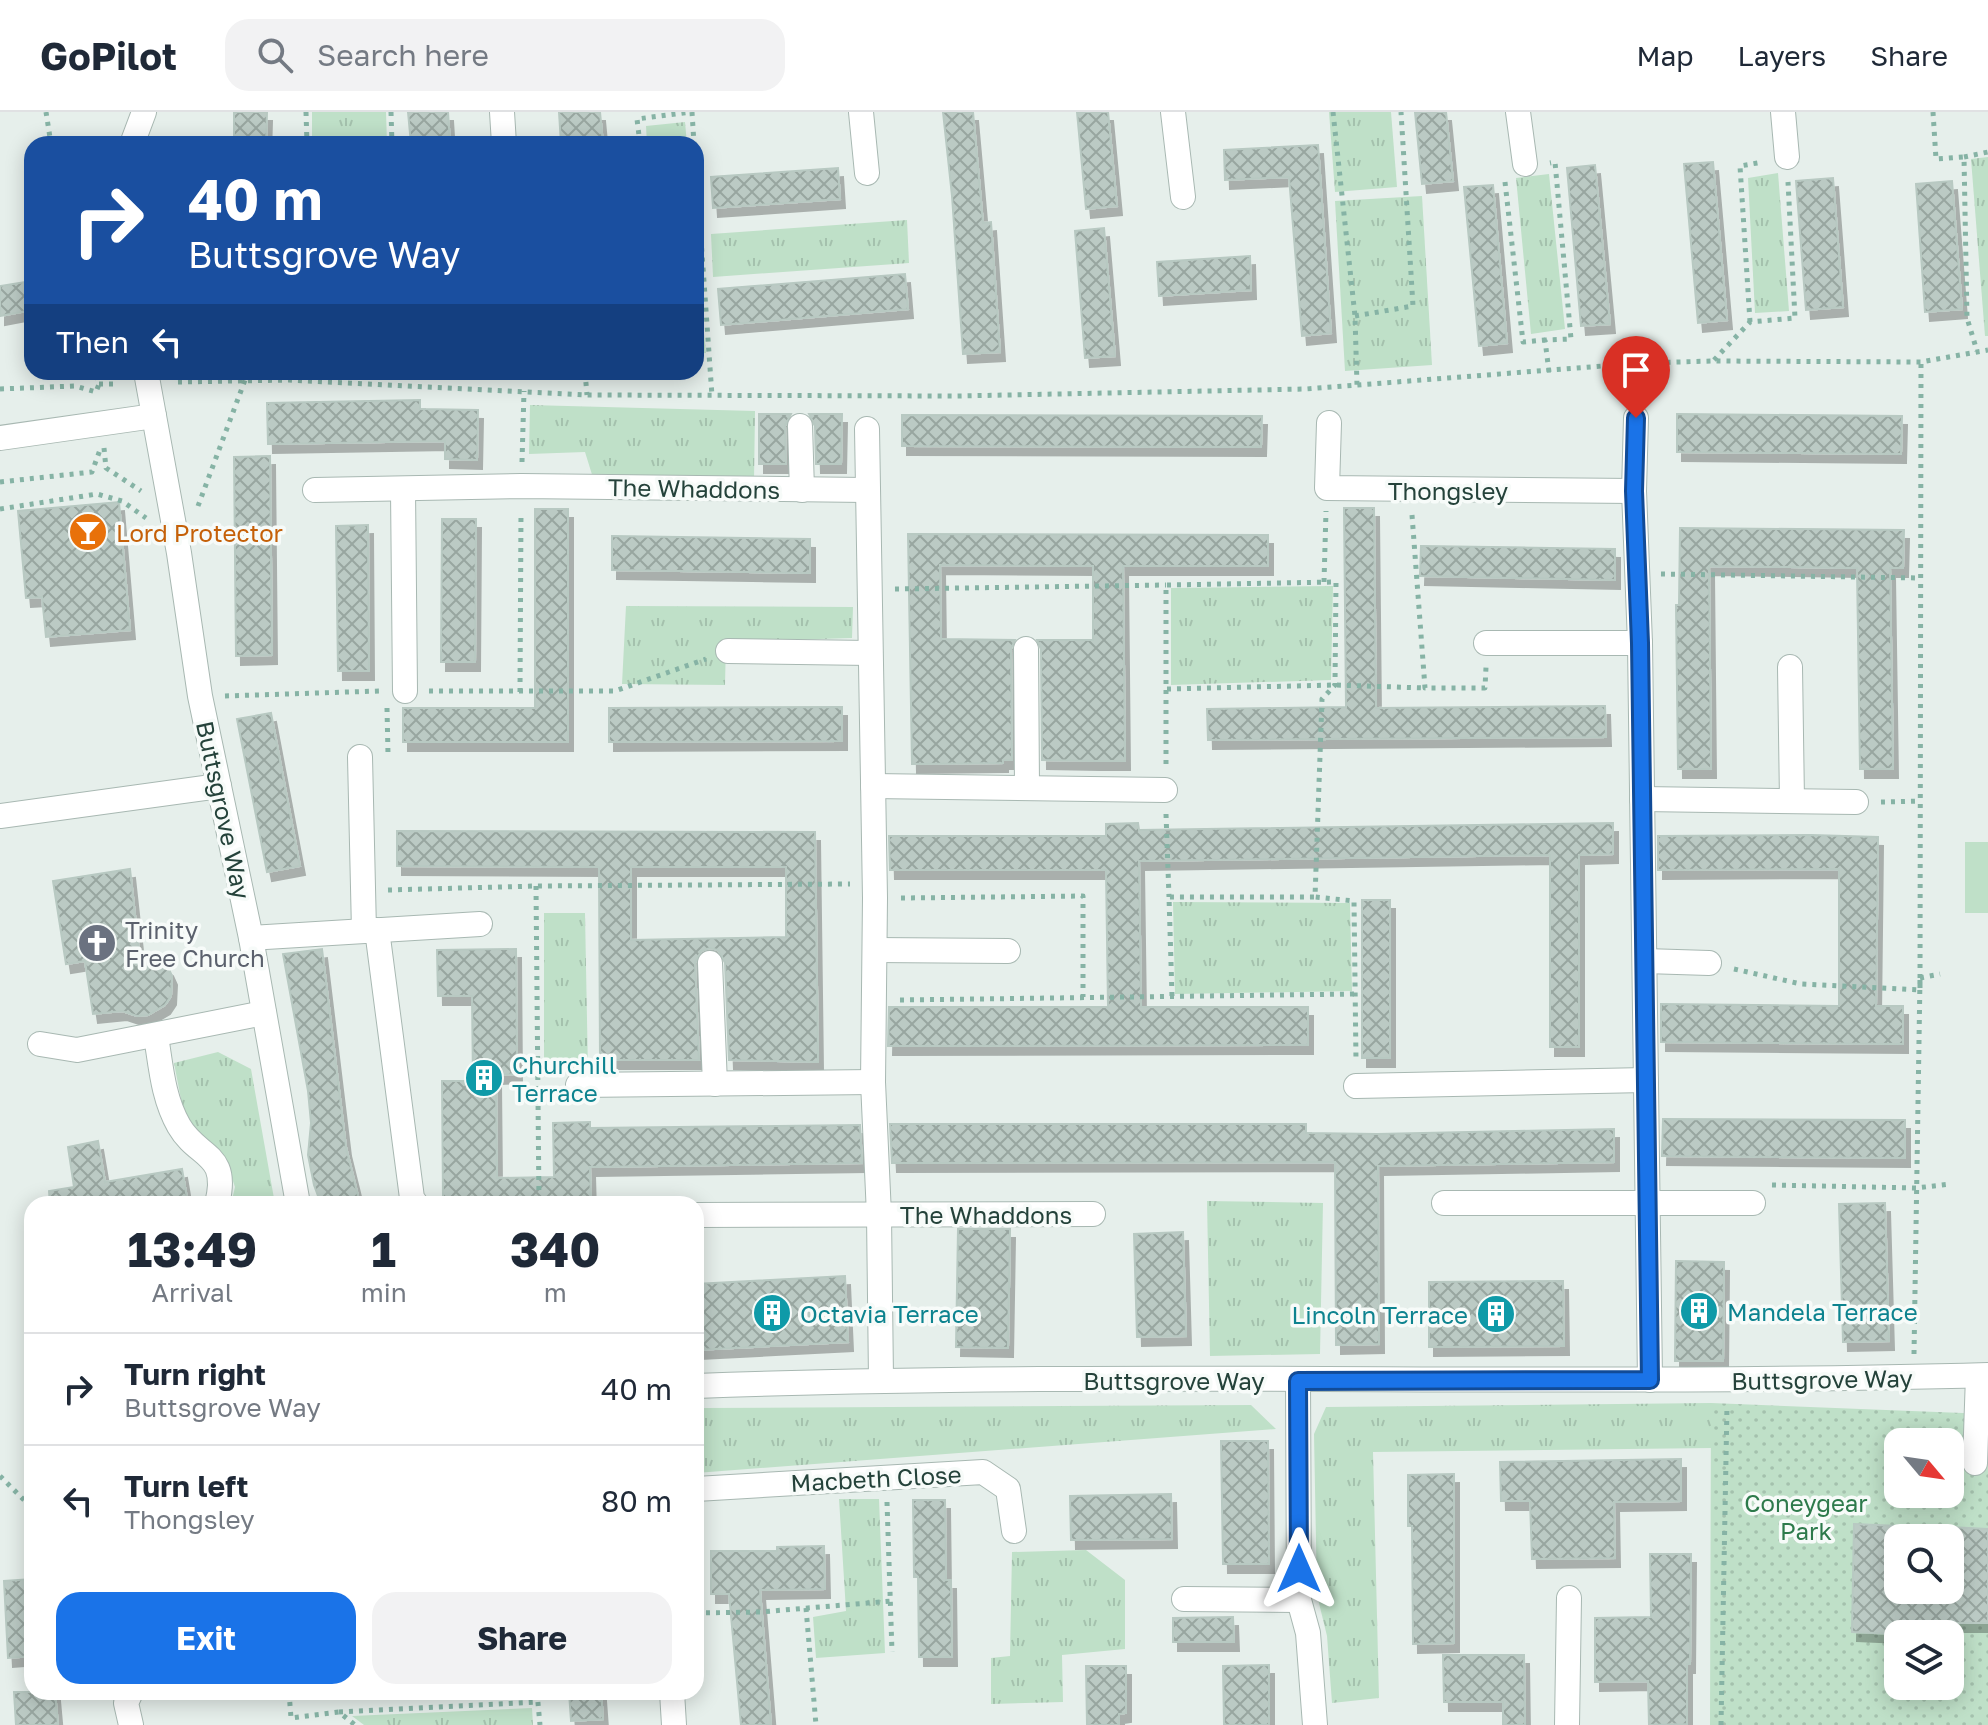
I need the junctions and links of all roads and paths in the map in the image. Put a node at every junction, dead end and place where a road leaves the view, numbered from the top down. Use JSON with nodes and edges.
{"nodes":[{"id":1,"x":46,"y":112,"type":"edge"},
{"id":2,"x":144,"y":112,"type":"edge"},
{"id":3,"x":306,"y":112,"type":"edge"},
{"id":4,"x":391,"y":112,"type":"edge"},
{"id":5,"x":502,"y":112,"type":"edge"},
{"id":6,"x":691,"y":112,"type":"edge"},
{"id":7,"x":861,"y":112,"type":"edge"},
{"id":8,"x":1173,"y":112,"type":"edge"},
{"id":9,"x":1333,"y":112,"type":"edge"},
{"id":10,"x":1401,"y":112,"type":"edge"},
{"id":11,"x":1518,"y":112,"type":"edge"},
{"id":12,"x":1783,"y":112,"type":"edge"},
{"id":13,"x":1933,"y":112,"type":"edge"},
{"id":14,"x":50,"y":136,"type":"edge"},
{"id":15,"x":135,"y":136,"type":"edge"},
{"id":16,"x":307,"y":136,"type":"edge"},
{"id":17,"x":392,"y":136,"type":"edge"},
{"id":18,"x":504,"y":136,"type":"edge"},
{"id":19,"x":639,"y":136,"type":"edge"},
{"id":20,"x":693,"y":136,"type":"edge"},
{"id":21,"x":1988,"y":152,"type":"edge"},
{"id":22,"x":1787,"y":157,"type":"junction"},
{"id":23,"x":1964,"y":157,"type":"junction"},
{"id":24,"x":1525,"y":164,"type":"junction"},
{"id":25,"x":867,"y":173,"type":"dead end"},
{"id":26,"x":1183,"y":197,"type":"dead end"},
{"id":27,"x":704,"y":282,"type":"edge"},
{"id":28,"x":1355,"y":316,"type":"junction"},
{"id":29,"x":1750,"y":322,"type":"junction"},
{"id":30,"x":1545,"y":340,"type":"junction"},
{"id":31,"x":1988,"y":350,"type":"edge"},
{"id":32,"x":1977,"y":351,"type":"junction"},
{"id":33,"x":1713,"y":361,"type":"junction"},
{"id":34,"x":1921,"y":362,"type":"junction"},
{"id":35,"x":1549,"y":372,"type":"junction"},
{"id":36,"x":98,"y":380,"type":"edge"},
{"id":37,"x":147,"y":380,"type":"edge"},
{"id":38,"x":586,"y":380,"type":"edge"},
{"id":39,"x":178,"y":382,"type":"dead end"},
{"id":40,"x":246,"y":382,"type":"junction"},
{"id":41,"x":99,"y":384,"type":"junction"},
{"id":42,"x":114,"y":384,"type":"dead end"},
{"id":43,"x":1357,"y":385,"type":"junction"},
{"id":44,"x":0,"y":389,"type":"edge"},
{"id":45,"x":524,"y":391,"type":"junction"},
{"id":46,"x":587,"y":395,"type":"junction"},
{"id":47,"x":712,"y":396,"type":"junction"},
{"id":48,"x":154,"y":416,"type":"junction"},
{"id":49,"x":1636,"y":418,"type":"dead end"},
{"id":50,"x":1329,"y":423,"type":"dead end"},
{"id":51,"x":800,"y":426,"type":"dead end"},
{"id":52,"x":867,"y":429,"type":"dead end"},
{"id":53,"x":0,"y":438,"type":"edge"},
{"id":54,"x":0,"y":482,"type":"edge"},
{"id":55,"x":521,"y":486,"type":"junction"},
{"id":56,"x":1327,"y":488,"type":"junction"},
{"id":57,"x":315,"y":490,"type":"dead end"},
{"id":58,"x":403,"y":490,"type":"junction"},
{"id":59,"x":802,"y":490,"type":"junction"},
{"id":60,"x":866,"y":490,"type":"junction"},
{"id":61,"x":1410,"y":490,"type":"junction"},
{"id":62,"x":1634,"y":491,"type":"junction"},
{"id":63,"x":0,"y":509,"type":"edge"},
{"id":64,"x":196,"y":510,"type":"dead end"},
{"id":65,"x":171,"y":511,"type":"junction"},
{"id":66,"x":176,"y":539,"type":"junction"},
{"id":67,"x":1638,"y":574,"type":"junction"},
{"id":68,"x":1920,"y":578,"type":"junction"},
{"id":69,"x":1324,"y":582,"type":"junction"},
{"id":70,"x":1166,"y":585,"type":"junction"},
{"id":71,"x":869,"y":589,"type":"junction"},
{"id":72,"x":1486,"y":643,"type":"joint"},
{"id":73,"x":1640,"y":643,"type":"junction"},
{"id":74,"x":1026,"y":649,"type":"dead end"},
{"id":75,"x":728,"y":651,"type":"joint"},
{"id":76,"x":870,"y":653,"type":"junction"},
{"id":77,"x":1790,"y":667,"type":"dead end"},
{"id":78,"x":1335,"y":685,"type":"junction"},
{"id":79,"x":1425,"y":688,"type":"junction"},
{"id":80,"x":1167,"y":689,"type":"junction"},
{"id":81,"x":405,"y":691,"type":"junction"},
{"id":82,"x":520,"y":692,"type":"junction"},
{"id":83,"x":200,"y":696,"type":"junction"},
{"id":84,"x":360,"y":757,"type":"dead end"},
{"id":85,"x":219,"y":786,"type":"junction"},
{"id":86,"x":873,"y":786,"type":"junction"},
{"id":87,"x":1027,"y":787,"type":"junction"},
{"id":88,"x":1165,"y":790,"type":"junction"},
{"id":89,"x":1642,"y":799,"type":"junction"},
{"id":90,"x":1792,"y":801,"type":"junction"},
{"id":91,"x":1920,"y":801,"type":"junction"},
{"id":92,"x":1856,"y":802,"type":"joint"},
{"id":93,"x":0,"y":816,"type":"edge"},
{"id":94,"x":536,"y":886,"type":"junction"},
{"id":95,"x":363,"y":890,"type":"junction"},
{"id":96,"x":875,"y":891,"type":"junction"},
{"id":97,"x":1169,"y":897,"type":"junction"},
{"id":98,"x":1315,"y":897,"type":"junction"},
{"id":99,"x":480,"y":924,"type":"dead end"},
{"id":100,"x":370,"y":931,"type":"junction"},
{"id":101,"x":251,"y":938,"type":"junction"},
{"id":102,"x":875,"y":950,"type":"junction"},
{"id":103,"x":1008,"y":951,"type":"dead end"},
{"id":104,"x":1645,"y":961,"type":"junction"},
{"id":105,"x":710,"y":963,"type":"dead end"},
{"id":106,"x":1709,"y":963,"type":"joint"},
{"id":107,"x":1940,"y":974,"type":"dead end"},
{"id":108,"x":1920,"y":978,"type":"junction"},
{"id":109,"x":1920,"y":990,"type":"junction"},
{"id":110,"x":1355,"y":994,"type":"junction"},
{"id":111,"x":1172,"y":996,"type":"junction"},
{"id":112,"x":1083,"y":997,"type":"junction"},
{"id":113,"x":874,"y":1000,"type":"junction"},
{"id":114,"x":264,"y":1013,"type":"junction"},
{"id":115,"x":156,"y":1036,"type":"junction"},
{"id":116,"x":40,"y":1044,"type":"dead end"},
{"id":117,"x":1646,"y":1080,"type":"junction"},
{"id":118,"x":873,"y":1082,"type":"junction"},
{"id":119,"x":715,"y":1084,"type":"junction"},
{"id":120,"x":578,"y":1085,"type":"dead end"},
{"id":121,"x":1356,"y":1086,"type":"joint"},
{"id":122,"x":1951,"y":1184,"type":"dead end"},
{"id":123,"x":1916,"y":1188,"type":"junction"},
{"id":124,"x":1756,"y":1194,"type":"joint"},
{"id":125,"x":219,"y":1196,"type":"edge"},
{"id":126,"x":297,"y":1196,"type":"edge"},
{"id":127,"x":412,"y":1196,"type":"edge"},
{"id":128,"x":539,"y":1196,"type":"edge"},
{"id":129,"x":1648,"y":1202,"type":"junction"},
{"id":130,"x":1444,"y":1203,"type":"dead end"},
{"id":131,"x":1093,"y":1214,"type":"dead end"},
{"id":132,"x":704,"y":1215,"type":"edge"},
{"id":133,"x":879,"y":1215,"type":"junction"},
{"id":134,"x":1983,"y":1375,"type":"edge"},
{"id":135,"x":1914,"y":1377,"type":"junction"},
{"id":136,"x":881,"y":1379,"type":"junction"},
{"id":137,"x":1650,"y":1380,"type":"junction"},
{"id":138,"x":1727,"y":1380,"type":"junction"},
{"id":139,"x":1298,"y":1381,"type":"junction"},
{"id":140,"x":704,"y":1386,"type":"edge"},
{"id":141,"x":1975,"y":1463,"type":"dead end"},
{"id":142,"x":0,"y":1476,"type":"edge"},
{"id":143,"x":885,"y":1477,"type":"junction"},
{"id":144,"x":704,"y":1488,"type":"edge"},
{"id":145,"x":24,"y":1500,"type":"edge"},
{"id":146,"x":1014,"y":1531,"type":"dead end"},
{"id":147,"x":1569,"y":1598,"type":"dead end"},
{"id":148,"x":1184,"y":1599,"type":"dead end"},
{"id":149,"x":1299,"y":1600,"type":"junction"},
{"id":150,"x":892,"y":1601,"type":"junction"},
{"id":151,"x":806,"y":1608,"type":"junction"},
{"id":152,"x":704,"y":1613,"type":"edge"},
{"id":153,"x":892,"y":1652,"type":"dead end"},
{"id":154,"x":127,"y":1700,"type":"edge"},
{"id":155,"x":290,"y":1700,"type":"edge"},
{"id":156,"x":672,"y":1700,"type":"edge"},
{"id":157,"x":538,"y":1702,"type":"joint"},
{"id":158,"x":339,"y":1712,"type":"junction"},
{"id":159,"x":131,"y":1725,"type":"edge"},
{"id":160,"x":355,"y":1725,"type":"edge"},
{"id":161,"x":540,"y":1725,"type":"edge"},
{"id":162,"x":674,"y":1725,"type":"edge"},
{"id":163,"x":816,"y":1725,"type":"edge"},
{"id":164,"x":1315,"y":1725,"type":"edge"},
{"id":165,"x":1567,"y":1725,"type":"edge"},
{"id":166,"x":1721,"y":1725,"type":"edge"}],
"edges":[{"from":1,"to":14,"type":"path"},
{"from":2,"to":15,"type":"street"},
{"from":3,"to":16,"type":"path"},
{"from":4,"to":17,"type":"path"},
{"from":5,"to":18,"type":"street"},
{"from":6,"to":19,"type":"path"},
{"from":6,"to":20,"type":"path"},
{"from":7,"to":25,"type":"street"},
{"from":8,"to":26,"type":"street"},
{"from":9,"to":28,"type":"path"},
{"from":10,"to":28,"type":"path"},
{"from":11,"to":24,"type":"street"},
{"from":12,"to":22,"type":"street"},
{"from":13,"to":23,"type":"path"},
{"from":21,"to":23,"type":"path"},
{"from":22,"to":29,"type":"path"},
{"from":22,"to":29,"type":"path"},
{"from":23,"to":32,"type":"path"},
{"from":24,"to":30,"type":"path"},
{"from":24,"to":30,"type":"path"},
{"from":27,"to":47,"type":"path"},
{"from":28,"to":43,"type":"path"},
{"from":29,"to":33,"type":"path"},
{"from":30,"to":35,"type":"path"},
{"from":31,"to":32,"type":"path"},
{"from":32,"to":34,"type":"path"},
{"from":33,"to":34,"type":"path"},
{"from":33,"to":35,"type":"path"},
{"from":34,"to":68,"type":"path"},
{"from":35,"to":43,"type":"path"},
{"from":36,"to":41,"type":"path"},
{"from":37,"to":48,"type":"street","name":"Buttsgrove Way"},
{"from":38,"to":46,"type":"path"},
{"from":39,"to":40,"type":"path"},
{"from":40,"to":45,"type":"path"},
{"from":40,"to":64,"type":"path"},
{"from":41,"to":42,"type":"path"},
{"from":41,"to":44,"type":"path"},
{"from":43,"to":47,"type":"path"},
{"from":45,"to":46,"type":"path"},
{"from":45,"to":55,"type":"path"},
{"from":46,"to":47,"type":"path"},
{"from":48,"to":53,"type":"street"},
{"from":48,"to":65,"type":"street","name":"Buttsgrove Way"},
{"from":49,"to":62,"type":"street"},
{"from":50,"to":56,"type":"street"},
{"from":51,"to":59,"type":"street"},
{"from":52,"to":60,"type":"street","name":"The Whaddons"},
{"from":54,"to":65,"type":"path"},
{"from":55,"to":58,"type":"street","name":"The Whaddons"},
{"from":55,"to":59,"type":"street","name":"The Whaddons"},
{"from":55,"to":82,"type":"path"},
{"from":56,"to":61,"type":"street","name":"Thongsley"},
{"from":56,"to":69,"type":"path"},
{"from":57,"to":58,"type":"street","name":"The Whaddons"},
{"from":58,"to":81,"type":"street"},
{"from":59,"to":60,"type":"street","name":"The Whaddons"},
{"from":60,"to":71,"type":"street","name":"The Whaddons"},
{"from":61,"to":62,"type":"street","name":"Thongsley"},
{"from":61,"to":79,"type":"path"},
{"from":62,"to":67,"type":"street"},
{"from":63,"to":66,"type":"path"},
{"from":65,"to":66,"type":"street","name":"Buttsgrove Way"},
{"from":66,"to":83,"type":"street","name":"Buttsgrove Way"},
{"from":67,"to":68,"type":"path"},
{"from":67,"to":73,"type":"street"},
{"from":68,"to":91,"type":"path"},
{"from":69,"to":70,"type":"path"},
{"from":69,"to":78,"type":"path"},
{"from":70,"to":71,"type":"path"},
{"from":70,"to":80,"type":"path"},
{"from":71,"to":76,"type":"street","name":"The Whaddons"},
{"from":72,"to":73,"type":"street"},
{"from":72,"to":79,"type":"path"},
{"from":73,"to":89,"type":"street"},
{"from":74,"to":87,"type":"street"},
{"from":75,"to":76,"type":"street"},
{"from":75,"to":82,"type":"path"},
{"from":76,"to":86,"type":"street","name":"The Whaddons"},
{"from":77,"to":90,"type":"street"},
{"from":78,"to":79,"type":"path"},
{"from":78,"to":80,"type":"path"},
{"from":78,"to":98,"type":"path"},
{"from":80,"to":88,"type":"path"},
{"from":81,"to":82,"type":"path"},
{"from":81,"to":83,"type":"path"},
{"from":83,"to":85,"type":"street","name":"Buttsgrove Way"},
{"from":84,"to":95,"type":"street"},
{"from":85,"to":93,"type":"street"},
{"from":85,"to":101,"type":"street","name":"Buttsgrove Way"},
{"from":86,"to":87,"type":"street"},
{"from":86,"to":96,"type":"street","name":"The Whaddons"},
{"from":87,"to":88,"type":"street"},
{"from":88,"to":97,"type":"path"},
{"from":89,"to":90,"type":"street"},
{"from":89,"to":104,"type":"street"},
{"from":90,"to":92,"type":"street"},
{"from":91,"to":92,"type":"path"},
{"from":91,"to":109,"type":"path"},
{"from":94,"to":95,"type":"path"},
{"from":94,"to":96,"type":"path"},
{"from":94,"to":128,"type":"path"},
{"from":95,"to":100,"type":"street"},
{"from":96,"to":102,"type":"street","name":"The Whaddons"},
{"from":96,"to":112,"type":"path"},
{"from":97,"to":98,"type":"path"},
{"from":97,"to":111,"type":"path"},
{"from":98,"to":110,"type":"path"},
{"from":99,"to":100,"type":"street"},
{"from":100,"to":101,"type":"street"},
{"from":100,"to":127,"type":"street"},
{"from":101,"to":114,"type":"street","name":"Buttsgrove Way"},
{"from":102,"to":103,"type":"street"},
{"from":102,"to":113,"type":"street","name":"The Whaddons"},
{"from":104,"to":106,"type":"street"},
{"from":104,"to":117,"type":"street"},
{"from":105,"to":119,"type":"street"},
{"from":106,"to":109,"type":"path"},
{"from":107,"to":108,"type":"path"},
{"from":108,"to":109,"type":"path"},
{"from":108,"to":123,"type":"path"},
{"from":110,"to":111,"type":"path"},
{"from":110,"to":121,"type":"path"},
{"from":111,"to":112,"type":"path"},
{"from":112,"to":113,"type":"path"},
{"from":113,"to":118,"type":"street","name":"The Whaddons"},
{"from":114,"to":115,"type":"street"},
{"from":114,"to":126,"type":"street","name":"Buttsgrove Way"},
{"from":115,"to":116,"type":"street"},
{"from":115,"to":125,"type":"street"},
{"from":117,"to":121,"type":"street"},
{"from":117,"to":129,"type":"street"},
{"from":118,"to":119,"type":"street"},
{"from":118,"to":133,"type":"street","name":"The Whaddons"},
{"from":119,"to":120,"type":"street"},
{"from":122,"to":123,"type":"path"},
{"from":123,"to":124,"type":"path"},
{"from":123,"to":135,"type":"path"},
{"from":124,"to":129,"type":"street"},
{"from":129,"to":130,"type":"street"},
{"from":129,"to":137,"type":"street"},
{"from":131,"to":133,"type":"street","name":"The Whaddons"},
{"from":132,"to":133,"type":"street"},
{"from":133,"to":136,"type":"street","name":"The Whaddons"},
{"from":134,"to":135,"type":"street","name":"Buttsgrove Way"},
{"from":134,"to":141,"type":"street"},
{"from":135,"to":138,"type":"street","name":"Buttsgrove Way"},
{"from":136,"to":139,"type":"street","name":"Buttsgrove Way"},
{"from":136,"to":140,"type":"street","name":"Buttsgrove Way"},
{"from":137,"to":138,"type":"street","name":"Buttsgrove Way"},
{"from":137,"to":139,"type":"street","name":"Buttsgrove Way"},
{"from":138,"to":166,"type":"path"},
{"from":139,"to":149,"type":"street"},
{"from":142,"to":145,"type":"path"},
{"from":143,"to":144,"type":"street","name":"Macbeth Close"},
{"from":143,"to":146,"type":"street","name":"Macbeth Close"},
{"from":143,"to":150,"type":"path"},
{"from":147,"to":165,"type":"street"},
{"from":148,"to":149,"type":"street"},
{"from":149,"to":164,"type":"street"},
{"from":150,"to":151,"type":"path"},
{"from":150,"to":153,"type":"path"},
{"from":151,"to":152,"type":"path"},
{"from":151,"to":163,"type":"path"},
{"from":154,"to":159,"type":"street"},
{"from":155,"to":158,"type":"path"},
{"from":156,"to":162,"type":"street"},
{"from":157,"to":158,"type":"path"},
{"from":157,"to":161,"type":"path"},
{"from":158,"to":160,"type":"path"}]}
